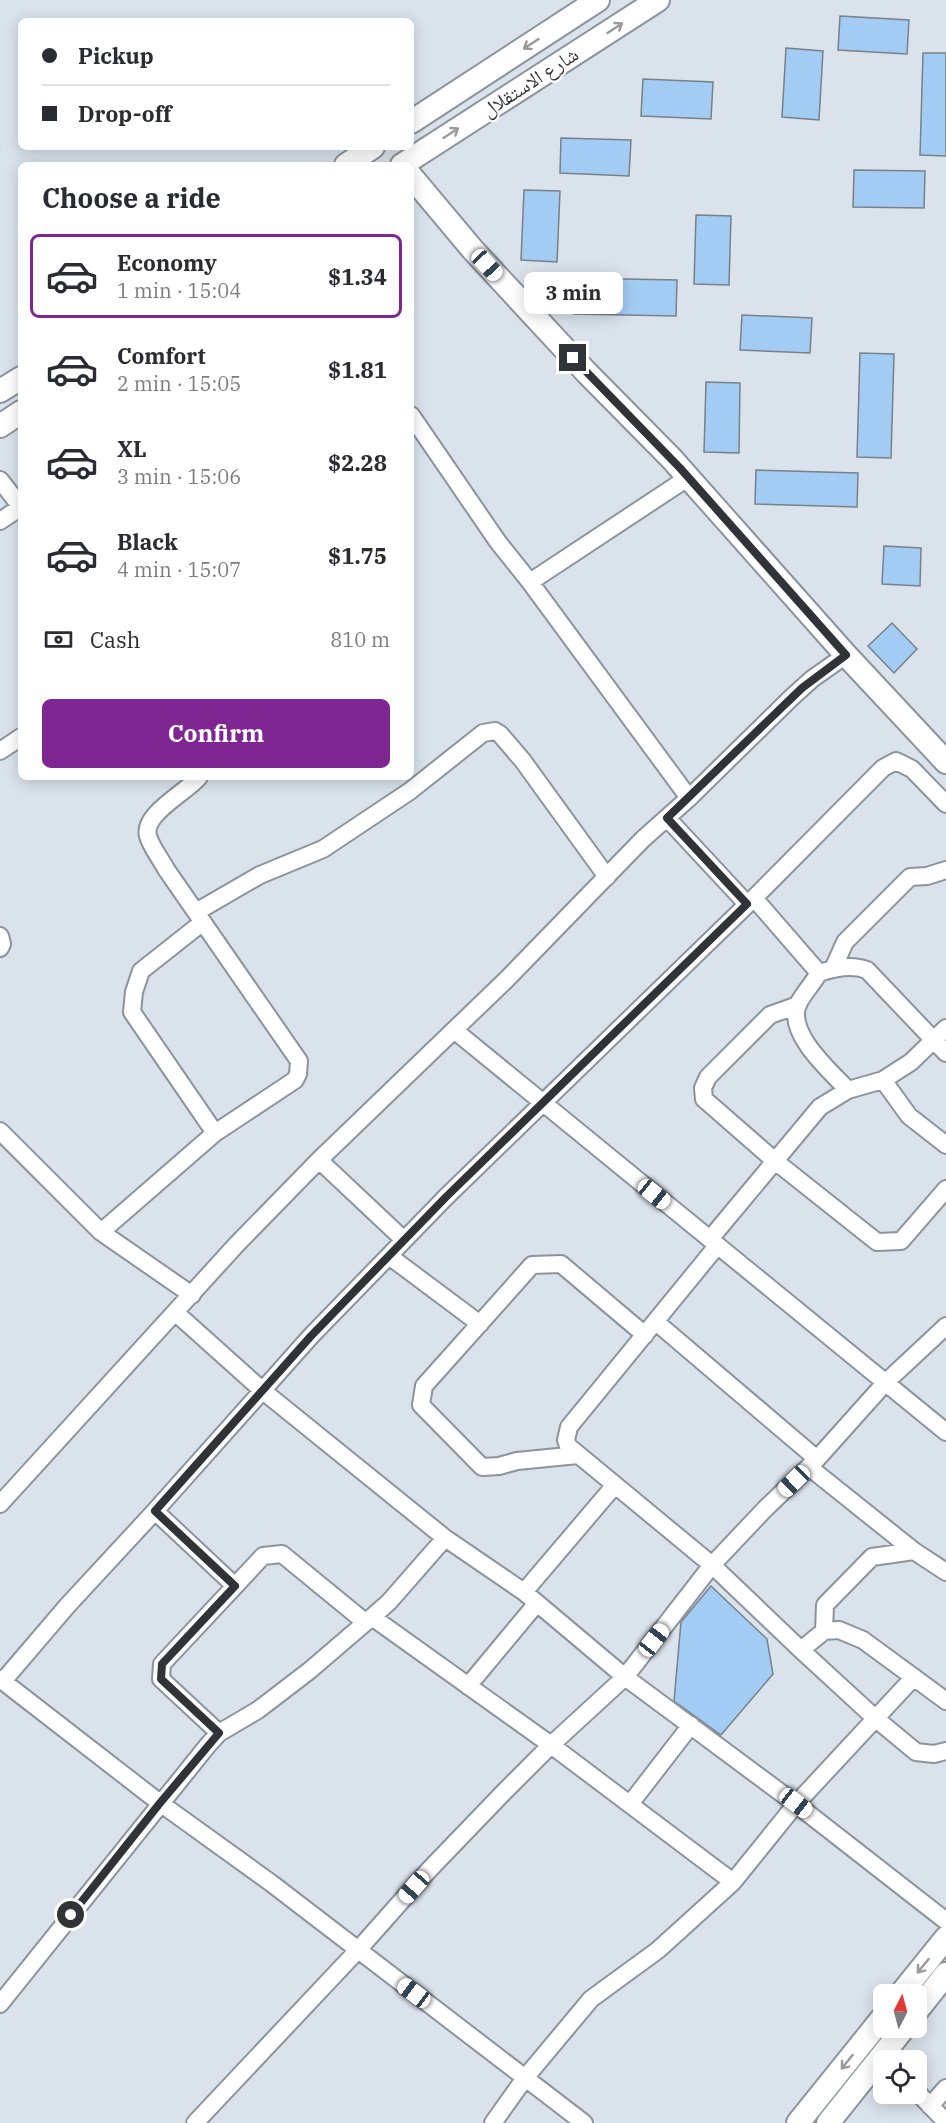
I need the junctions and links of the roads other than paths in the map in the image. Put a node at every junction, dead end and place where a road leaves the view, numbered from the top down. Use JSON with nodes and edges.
{"nodes":[{"id":1,"x":598,"y":0,"type":"edge"},
{"id":2,"x":658,"y":0,"type":"edge"},
{"id":3,"x":414,"y":120,"type":"edge"},
{"id":4,"x":368,"y":150,"type":"edge"},
{"id":5,"x":350,"y":162,"type":"edge"},
{"id":6,"x":407,"y":162,"type":"edge"},
{"id":7,"x":414,"y":180,"type":"edge"},
{"id":8,"x":18,"y":380,"type":"edge"},
{"id":9,"x":0,"y":391,"type":"edge"},
{"id":10,"x":18,"y":414,"type":"edge"},
{"id":11,"x":414,"y":419,"type":"edge"},
{"id":12,"x":0,"y":426,"type":"edge"},
{"id":13,"x":689,"y":477,"type":"junction"},
{"id":14,"x":0,"y":480,"type":"edge"},
{"id":15,"x":18,"y":503,"type":"edge"},
{"id":16,"x":18,"y":509,"type":"edge"},
{"id":17,"x":0,"y":521,"type":"edge"},
{"id":18,"x":530,"y":582,"type":"junction"},
{"id":19,"x":846,"y":655,"type":"junction"},
{"id":20,"x":18,"y":739,"type":"edge"},
{"id":21,"x":0,"y":751,"type":"edge"},
{"id":22,"x":946,"y":762,"type":"edge"},
{"id":23,"x":196,"y":780,"type":"edge"},
{"id":24,"x":689,"y":798,"type":"junction"},
{"id":25,"x":946,"y":804,"type":"edge"},
{"id":26,"x":667,"y":818,"type":"junction"},
{"id":27,"x":946,"y":870,"type":"edge"},
{"id":28,"x":607,"y":877,"type":"junction"},
{"id":29,"x":751,"y":901,"type":"junction"},
{"id":30,"x":200,"y":917,"type":"junction"},
{"id":31,"x":0,"y":936,"type":"edge"},
{"id":32,"x":0,"y":948,"type":"edge"},
{"id":33,"x":826,"y":971,"type":"junction"},
{"id":34,"x":798,"y":1005,"type":"junction"},
{"id":35,"x":946,"y":1028,"type":"edge"},
{"id":36,"x":454,"y":1030,"type":"junction"},
{"id":37,"x":933,"y":1041,"type":"junction"},
{"id":38,"x":946,"y":1053,"type":"edge"},
{"id":39,"x":883,"y":1080,"type":"junction"},
{"id":40,"x":848,"y":1090,"type":"junction"},
{"id":41,"x":543,"y":1103,"type":"junction"},
{"id":42,"x":0,"y":1131,"type":"edge"},
{"id":43,"x":215,"y":1133,"type":"junction"},
{"id":44,"x":946,"y":1145,"type":"edge"},
{"id":45,"x":319,"y":1160,"type":"junction"},
{"id":46,"x":775,"y":1161,"type":"junction"},
{"id":47,"x":946,"y":1189,"type":"edge"},
{"id":48,"x":100,"y":1232,"type":"junction"},
{"id":49,"x":404,"y":1240,"type":"junction"},
{"id":50,"x":714,"y":1243,"type":"junction"},
{"id":51,"x":389,"y":1256,"type":"junction"},
{"id":52,"x":192,"y":1294,"type":"junction"},
{"id":53,"x":176,"y":1313,"type":"junction"},
{"id":54,"x":480,"y":1324,"type":"junction"},
{"id":55,"x":946,"y":1326,"type":"edge"},
{"id":56,"x":650,"y":1329,"type":"junction"},
{"id":57,"x":885,"y":1383,"type":"junction"},
{"id":58,"x":263,"y":1390,"type":"junction"},
{"id":59,"x":946,"y":1432,"type":"edge"},
{"id":60,"x":578,"y":1455,"type":"junction"},
{"id":61,"x":813,"y":1463,"type":"junction"},
{"id":62,"x":615,"y":1485,"type":"junction"},
{"id":63,"x":0,"y":1504,"type":"edge"},
{"id":64,"x":155,"y":1511,"type":"junction"},
{"id":65,"x":445,"y":1538,"type":"junction"},
{"id":66,"x":915,"y":1551,"type":"junction"},
{"id":67,"x":712,"y":1565,"type":"junction"},
{"id":68,"x":946,"y":1572,"type":"edge"},
{"id":69,"x":235,"y":1586,"type":"junction"},
{"id":70,"x":531,"y":1597,"type":"junction"},
{"id":71,"x":368,"y":1620,"type":"junction"},
{"id":72,"x":824,"y":1631,"type":"junction"},
{"id":73,"x":801,"y":1650,"type":"junction"},
{"id":74,"x":625,"y":1677,"type":"junction"},
{"id":75,"x":914,"y":1677,"type":"junction"},
{"id":76,"x":2,"y":1680,"type":"edge"},
{"id":77,"x":468,"y":1686,"type":"junction"},
{"id":78,"x":946,"y":1701,"type":"edge"},
{"id":79,"x":875,"y":1718,"type":"junction"},
{"id":80,"x":691,"y":1725,"type":"junction"},
{"id":81,"x":219,"y":1733,"type":"junction"},
{"id":82,"x":551,"y":1744,"type":"junction"},
{"id":83,"x":946,"y":1751,"type":"edge"},
{"id":84,"x":160,"y":1803,"type":"junction"},
{"id":85,"x":796,"y":1803,"type":"junction"},
{"id":86,"x":630,"y":1804,"type":"junction"},
{"id":87,"x":733,"y":1882,"type":"junction"},
{"id":88,"x":946,"y":1921,"type":"edge"},
{"id":89,"x":946,"y":1938,"type":"edge"},
{"id":90,"x":358,"y":1950,"type":"junction"},
{"id":91,"x":946,"y":1974,"type":"edge"},
{"id":92,"x":909,"y":1984,"type":"edge"},
{"id":93,"x":927,"y":1998,"type":"edge"},
{"id":94,"x":0,"y":2004,"type":"edge"},
{"id":95,"x":873,"y":2030,"type":"edge"},
{"id":96,"x":873,"y":2072,"type":"edge"},
{"id":97,"x":525,"y":2079,"type":"junction"},
{"id":98,"x":946,"y":2088,"type":"edge"},
{"id":99,"x":927,"y":2103,"type":"edge"},
{"id":100,"x":930,"y":2106,"type":"junction"},
{"id":101,"x":946,"y":2122,"type":"edge"},
{"id":102,"x":195,"y":2123,"type":"edge"},
{"id":103,"x":493,"y":2123,"type":"edge"},
{"id":104,"x":584,"y":2123,"type":"edge"},
{"id":105,"x":798,"y":2123,"type":"edge"},
{"id":106,"x":828,"y":2123,"type":"edge"}],
"edges":[{"from":1,"to":3,"type":"street","name":"شارع الاستقلال","one_way":true},
{"from":6,"to":2,"type":"street","name":"شارع الاستقلال","one_way":true},
{"from":4,"to":5,"type":"street"},
{"from":7,"to":13,"type":"street"},
{"from":8,"to":9,"type":"street"},
{"from":10,"to":12,"type":"street"},
{"from":11,"to":18,"type":"street"},
{"from":13,"to":18,"type":"street"},
{"from":13,"to":19,"type":"street"},
{"from":14,"to":15,"type":"street"},
{"from":16,"to":17,"type":"street"},
{"from":18,"to":24,"type":"street"},
{"from":19,"to":22,"type":"street"},
{"from":19,"to":24,"type":"street"},
{"from":20,"to":21,"type":"street"},
{"from":23,"to":30,"type":"street"},
{"from":24,"to":26,"type":"street"},
{"from":25,"to":29,"type":"street"},
{"from":26,"to":28,"type":"street"},
{"from":26,"to":29,"type":"street"},
{"from":27,"to":33,"type":"street"},
{"from":28,"to":30,"type":"street"},
{"from":28,"to":36,"type":"street"},
{"from":29,"to":33,"type":"street"},
{"from":29,"to":41,"type":"street"},
{"from":30,"to":43,"type":"street"},
{"from":30,"to":43,"type":"street"},
{"from":31,"to":32,"type":"street"},
{"from":33,"to":34,"type":"street"},
{"from":33,"to":37,"type":"street"},
{"from":34,"to":40,"type":"street"},
{"from":34,"to":46,"type":"street"},
{"from":35,"to":37,"type":"street"},
{"from":36,"to":41,"type":"street"},
{"from":36,"to":45,"type":"street"},
{"from":37,"to":38,"type":"street"},
{"from":37,"to":39,"type":"street"},
{"from":39,"to":40,"type":"street"},
{"from":39,"to":44,"type":"street"},
{"from":40,"to":46,"type":"street"},
{"from":41,"to":49,"type":"street"},
{"from":41,"to":50,"type":"street"},
{"from":42,"to":48,"type":"street"},
{"from":43,"to":48,"type":"street"},
{"from":45,"to":49,"type":"street"},
{"from":45,"to":52,"type":"street"},
{"from":46,"to":47,"type":"street"},
{"from":46,"to":50,"type":"street"},
{"from":48,"to":52,"type":"street"},
{"from":49,"to":51,"type":"street"},
{"from":50,"to":56,"type":"street"},
{"from":50,"to":57,"type":"street"},
{"from":51,"to":54,"type":"street"},
{"from":51,"to":58,"type":"street"},
{"from":52,"to":53,"type":"street"},
{"from":53,"to":58,"type":"street"},
{"from":53,"to":63,"type":"street"},
{"from":54,"to":56,"type":"street"},
{"from":54,"to":60,"type":"street"},
{"from":55,"to":57,"type":"street"},
{"from":56,"to":60,"type":"street"},
{"from":56,"to":61,"type":"street"},
{"from":57,"to":59,"type":"street"},
{"from":57,"to":61,"type":"street"},
{"from":58,"to":64,"type":"street"},
{"from":58,"to":65,"type":"street"},
{"from":60,"to":62,"type":"street"},
{"from":61,"to":66,"type":"street"},
{"from":61,"to":67,"type":"street"},
{"from":62,"to":67,"type":"street"},
{"from":62,"to":70,"type":"street"},
{"from":64,"to":69,"type":"street"},
{"from":64,"to":76,"type":"street"},
{"from":65,"to":70,"type":"street"},
{"from":65,"to":71,"type":"street"},
{"from":66,"to":68,"type":"street"},
{"from":66,"to":72,"type":"street"},
{"from":67,"to":73,"type":"street"},
{"from":67,"to":74,"type":"street"},
{"from":69,"to":71,"type":"street"},
{"from":69,"to":81,"type":"street"},
{"from":70,"to":74,"type":"street"},
{"from":70,"to":77,"type":"street"},
{"from":71,"to":77,"type":"street"},
{"from":71,"to":81,"type":"street"},
{"from":72,"to":73,"type":"street"},
{"from":72,"to":75,"type":"street"},
{"from":73,"to":79,"type":"street"},
{"from":74,"to":80,"type":"street"},
{"from":74,"to":82,"type":"street"},
{"from":75,"to":78,"type":"street"},
{"from":75,"to":79,"type":"street"},
{"from":76,"to":84,"type":"street"},
{"from":77,"to":82,"type":"street"},
{"from":79,"to":83,"type":"street"},
{"from":79,"to":85,"type":"street"},
{"from":80,"to":85,"type":"street"},
{"from":80,"to":86,"type":"street"},
{"from":81,"to":84,"type":"street"},
{"from":82,"to":86,"type":"street"},
{"from":82,"to":90,"type":"street"},
{"from":84,"to":90,"type":"street"},
{"from":84,"to":94,"type":"street"},
{"from":85,"to":87,"type":"street"},
{"from":85,"to":88,"type":"street"},
{"from":86,"to":87,"type":"street"},
{"from":87,"to":97,"type":"street"},
{"from":89,"to":92,"type":"street","one_way":true},
{"from":90,"to":97,"type":"street"},
{"from":90,"to":102,"type":"street"},
{"from":91,"to":93,"type":"street"},
{"from":95,"to":105,"type":"street","one_way":true},
{"from":96,"to":106,"type":"street"},
{"from":97,"to":103,"type":"street"},
{"from":97,"to":104,"type":"street"},
{"from":98,"to":100,"type":"street"},
{"from":99,"to":100,"type":"street"},
{"from":100,"to":101,"type":"street"}]}
